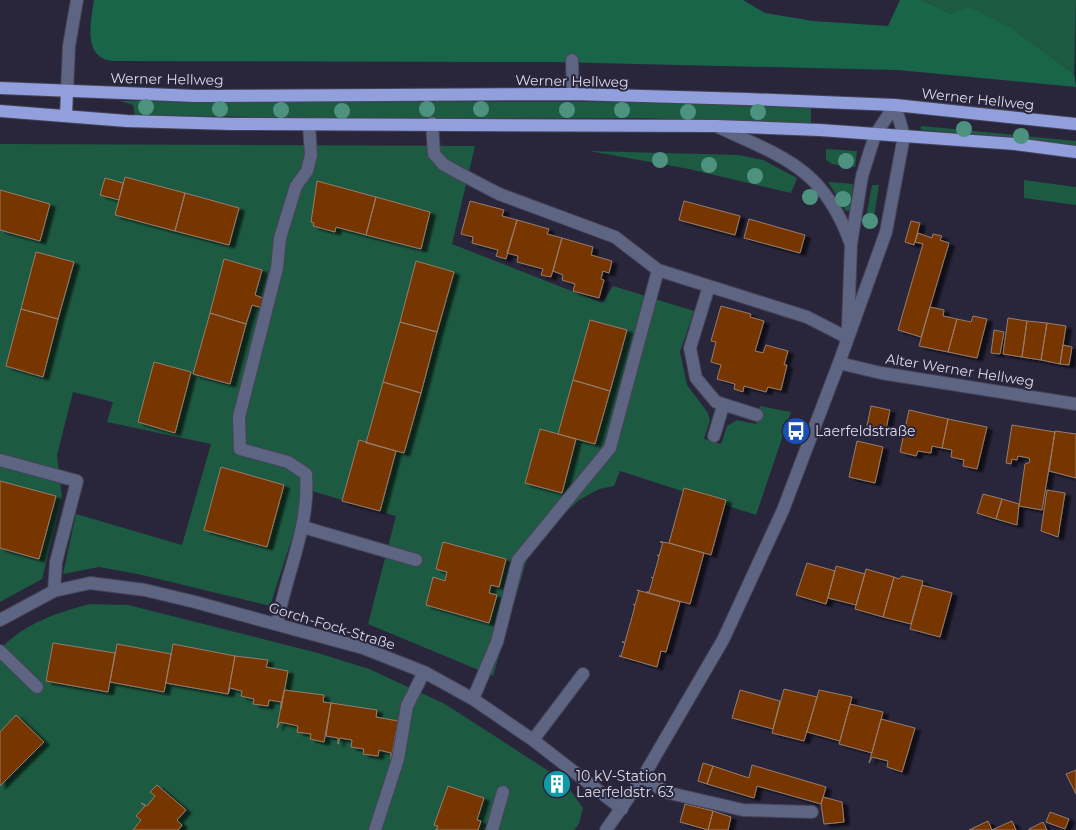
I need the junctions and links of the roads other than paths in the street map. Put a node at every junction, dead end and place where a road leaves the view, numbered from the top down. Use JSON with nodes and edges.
{"nodes":[{"id":1,"x":77,"y":0,"type":"edge"},
{"id":2,"x":572,"y":60,"type":"dead end"},
{"id":3,"x":0,"y":88,"type":"edge"},
{"id":4,"x":67,"y":91,"type":"junction"},
{"id":5,"x":572,"y":94,"type":"junction"},
{"id":6,"x":895,"y":105,"type":"junction"},
{"id":7,"x":0,"y":111,"type":"edge"},
{"id":8,"x":66,"y":116,"type":"junction"},
{"id":9,"x":432,"y":123,"type":"junction"},
{"id":10,"x":1076,"y":124,"type":"edge"},
{"id":11,"x":309,"y":125,"type":"junction"},
{"id":12,"x":716,"y":126,"type":"junction"},
{"id":13,"x":874,"y":135,"type":"junction"},
{"id":14,"x":904,"y":136,"type":"junction"},
{"id":15,"x":1076,"y":152,"type":"edge"},
{"id":16,"x":851,"y":244,"type":"junction"},
{"id":17,"x":658,"y":270,"type":"junction"},
{"id":18,"x":709,"y":286,"type":"junction"},
{"id":19,"x":848,"y":338,"type":"junction"},
{"id":20,"x":839,"y":363,"type":"junction"},
{"id":21,"x":1076,"y":404,"type":"edge"},
{"id":22,"x":723,"y":406,"type":"junction"},
{"id":23,"x":756,"y":416,"type":"dead end"},
{"id":24,"x":714,"y":436,"type":"dead end"},
{"id":25,"x":0,"y":460,"type":"edge"},
{"id":26,"x":303,"y":527,"type":"junction"},
{"id":27,"x":416,"y":560,"type":"dead end"},
{"id":28,"x":54,"y":591,"type":"junction"},
{"id":29,"x":0,"y":620,"type":"edge"},
{"id":30,"x":277,"y":624,"type":"junction"},
{"id":31,"x":0,"y":651,"type":"edge"},
{"id":32,"x":424,"y":672,"type":"junction"},
{"id":33,"x":583,"y":674,"type":"dead end"},
{"id":34,"x":37,"y":687,"type":"dead end"},
{"id":35,"x":474,"y":699,"type":"junction"},
{"id":36,"x":533,"y":740,"type":"junction"},
{"id":37,"x":643,"y":777,"type":"junction"},
{"id":38,"x":502,"y":792,"type":"dead end"},
{"id":39,"x":622,"y":809,"type":"junction"},
{"id":40,"x":812,"y":812,"type":"dead end"},
{"id":41,"x":375,"y":830,"type":"edge"},
{"id":42,"x":492,"y":830,"type":"edge"},
{"id":43,"x":606,"y":830,"type":"edge"}],
"edges":[{"from":1,"to":4,"type":"street"},
{"from":2,"to":5,"type":"street"},
{"from":3,"to":4,"type":"main road","name":"Werner Hellweg"},
{"from":4,"to":5,"type":"main road","name":"Werner Hellweg"},
{"from":4,"to":8,"type":"main road"},
{"from":5,"to":6,"type":"main road","name":"Werner Hellweg"},
{"from":6,"to":10,"type":"main road","name":"Werner Hellweg"},
{"from":6,"to":13,"type":"street"},
{"from":6,"to":14,"type":"street"},
{"from":7,"to":8,"type":"main road"},
{"from":8,"to":11,"type":"main road"},
{"from":9,"to":11,"type":"main road"},
{"from":9,"to":12,"type":"main road"},
{"from":9,"to":17,"type":"street"},
{"from":11,"to":26,"type":"street"},
{"from":12,"to":13,"type":"main road"},
{"from":12,"to":16,"type":"street"},
{"from":13,"to":14,"type":"main road"},
{"from":13,"to":16,"type":"street"},
{"from":14,"to":15,"type":"main road"},
{"from":14,"to":19,"type":"street"},
{"from":16,"to":19,"type":"street"},
{"from":17,"to":18,"type":"street"},
{"from":17,"to":35,"type":"street"},
{"from":18,"to":19,"type":"street"},
{"from":18,"to":22,"type":"street"},
{"from":19,"to":20,"type":"street"},
{"from":20,"to":21,"type":"street","name":"Alter Werner Hellweg"},
{"from":20,"to":37,"type":"street"},
{"from":22,"to":23,"type":"street"},
{"from":22,"to":24,"type":"street"},
{"from":25,"to":28,"type":"street"},
{"from":26,"to":27,"type":"street"},
{"from":26,"to":30,"type":"street"},
{"from":28,"to":29,"type":"street","name":"Gorch-Fock-Straße"},
{"from":28,"to":30,"type":"street","name":"Gorch-Fock-Straße"},
{"from":30,"to":32,"type":"street","name":"Gorch-Fock-Straße"},
{"from":31,"to":34,"type":"street"},
{"from":32,"to":35,"type":"street","name":"Gorch-Fock-Straße"},
{"from":32,"to":41,"type":"street"},
{"from":33,"to":36,"type":"street"},
{"from":35,"to":36,"type":"street","name":"Gorch-Fock-Straße"},
{"from":36,"to":39,"type":"street","name":"Gorch-Fock-Straße"},
{"from":37,"to":39,"type":"street"},
{"from":37,"to":40,"type":"street"},
{"from":38,"to":42,"type":"street"},
{"from":39,"to":43,"type":"street"}]}
